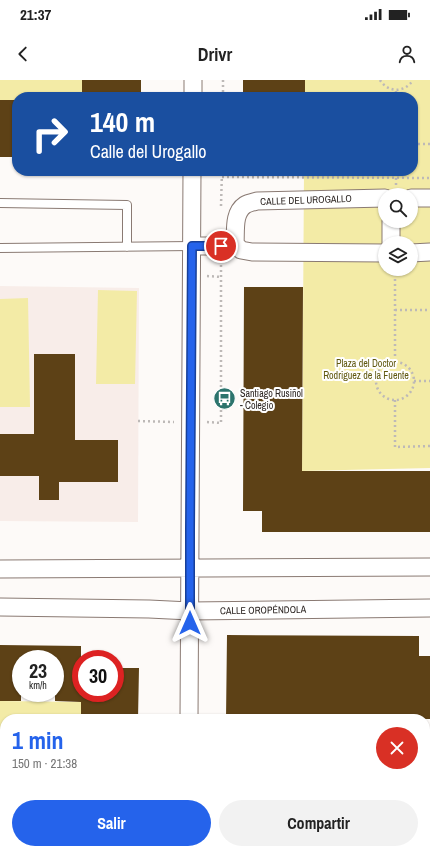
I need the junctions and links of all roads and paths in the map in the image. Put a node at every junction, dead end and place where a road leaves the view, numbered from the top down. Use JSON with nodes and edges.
{"nodes":[{"id":1,"x":193,"y":80,"type":"edge"},
{"id":2,"x":223,"y":80,"type":"edge"},
{"id":3,"x":380,"y":80,"type":"edge"},
{"id":4,"x":414,"y":80,"type":"edge"},
{"id":5,"x":396,"y":91,"type":"joint"},
{"id":6,"x":193,"y":92,"type":"edge"},
{"id":7,"x":223,"y":92,"type":"edge"},
{"id":8,"x":418,"y":144,"type":"edge"},
{"id":9,"x":430,"y":144,"type":"edge"},
{"id":10,"x":192,"y":176,"type":"edge"},
{"id":11,"x":222,"y":177,"type":"joint"},
{"id":12,"x":430,"y":178,"type":"edge"},
{"id":13,"x":378,"y":198,"type":"edge"},
{"id":14,"x":418,"y":198,"type":"edge"},
{"id":15,"x":430,"y":198,"type":"edge"},
{"id":16,"x":0,"y":203,"type":"edge"},
{"id":17,"x":221,"y":208,"type":"dead end"},
{"id":18,"x":228,"y":245,"type":"junction"},
{"id":19,"x":192,"y":246,"type":"junction"},
{"id":20,"x":127,"y":247,"type":"junction"},
{"id":21,"x":0,"y":248,"type":"edge"},
{"id":22,"x":430,"y":252,"type":"edge"},
{"id":23,"x":378,"y":253,"type":"edge"},
{"id":24,"x":418,"y":253,"type":"edge"},
{"id":25,"x":395,"y":276,"type":"edge"},
{"id":26,"x":395,"y":310,"type":"junction"},
{"id":27,"x":430,"y":310,"type":"edge"},
{"id":28,"x":395,"y":362,"type":"junction"},
{"id":29,"x":414,"y":381,"type":"junction"},
{"id":30,"x":430,"y":381,"type":"edge"},
{"id":31,"x":395,"y":400,"type":"junction"},
{"id":32,"x":138,"y":421,"type":"dead end"},
{"id":33,"x":190,"y":422,"type":"junction"},
{"id":34,"x":430,"y":446,"type":"edge"},
{"id":35,"x":430,"y":567,"type":"edge"},
{"id":36,"x":190,"y":568,"type":"junction"},
{"id":37,"x":0,"y":569,"type":"edge"},
{"id":38,"x":0,"y":607,"type":"edge"},
{"id":39,"x":430,"y":608,"type":"edge"},
{"id":40,"x":190,"y":611,"type":"junction"},
{"id":41,"x":189,"y":714,"type":"edge"}],
"edges":[{"from":1,"to":6,"type":"street"},
{"from":2,"to":7,"type":"path"},
{"from":3,"to":5,"type":"path"},
{"from":4,"to":5,"type":"path"},
{"from":8,"to":9,"type":"path"},
{"from":10,"to":19,"type":"street"},
{"from":11,"to":12,"type":"path"},
{"from":11,"to":17,"type":"path"},
{"from":13,"to":18,"type":"street","name":"CALLE DEL UROGALLO"},
{"from":14,"to":15,"type":"street"},
{"from":16,"to":20,"type":"lane"},
{"from":18,"to":19,"type":"street"},
{"from":18,"to":23,"type":"street"},
{"from":18,"to":33,"type":"path"},
{"from":19,"to":20,"type":"lane"},
{"from":19,"to":33,"type":"street"},
{"from":20,"to":21,"type":"lane"},
{"from":22,"to":24,"type":"street"},
{"from":25,"to":26,"type":"path"},
{"from":26,"to":27,"type":"path"},
{"from":26,"to":28,"type":"path"},
{"from":28,"to":29,"type":"path"},
{"from":28,"to":31,"type":"path"},
{"from":29,"to":30,"type":"path"},
{"from":29,"to":31,"type":"path"},
{"from":31,"to":34,"type":"path"},
{"from":32,"to":33,"type":"path"},
{"from":33,"to":36,"type":"street"},
{"from":35,"to":36,"type":"street"},
{"from":36,"to":37,"type":"street"},
{"from":36,"to":40,"type":"street"},
{"from":38,"to":40,"type":"street","name":"CALLE OROPÉNDOLA"},
{"from":39,"to":40,"type":"street","name":"CALLE OROPÉNDOLA"},
{"from":40,"to":41,"type":"street"}]}
